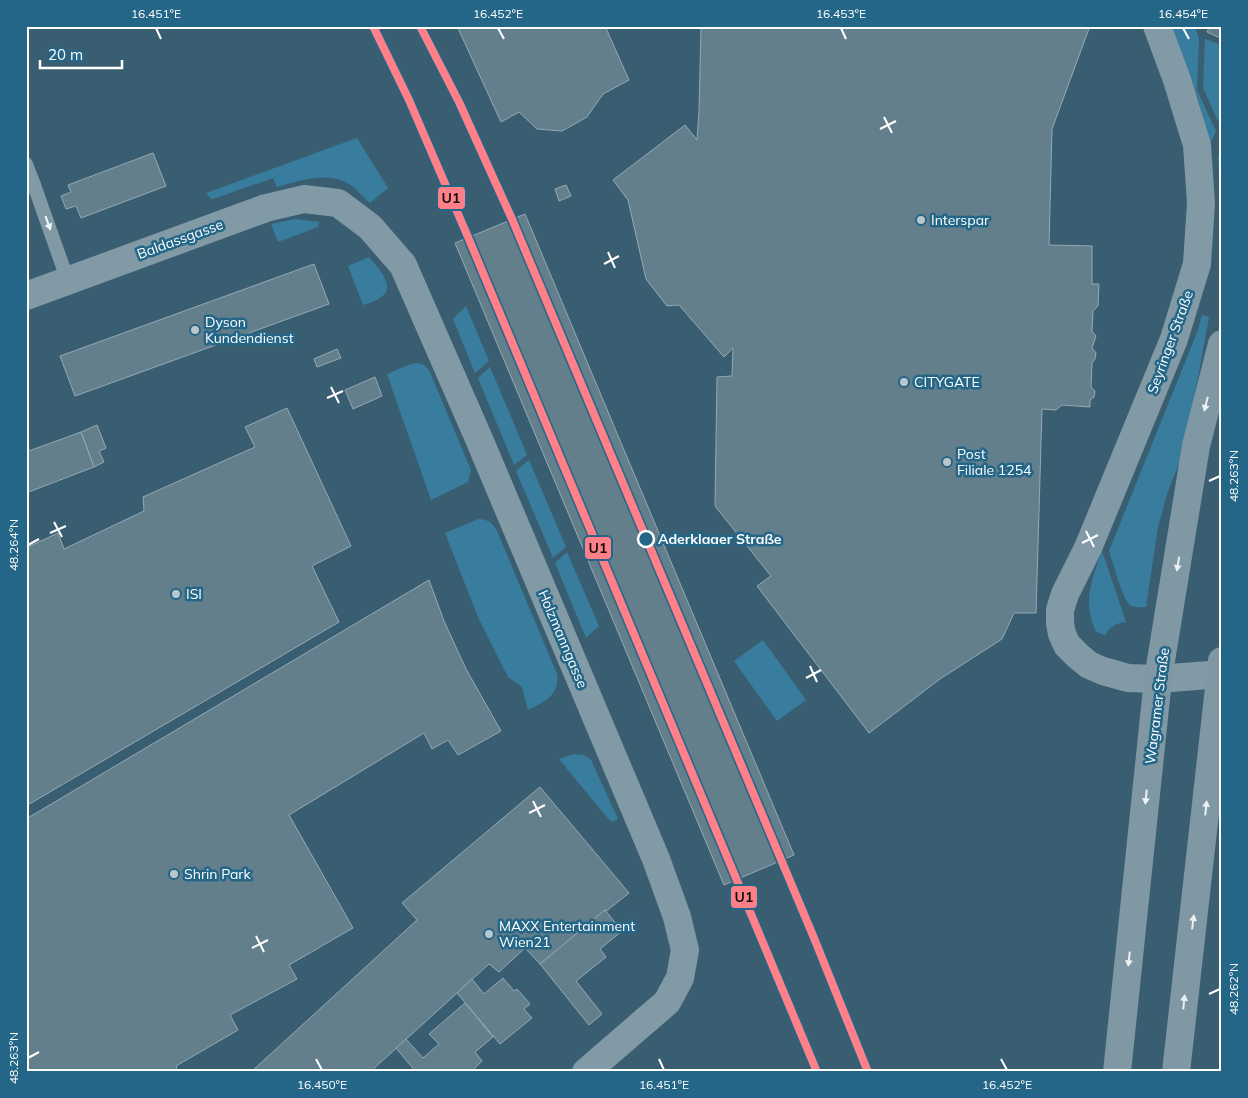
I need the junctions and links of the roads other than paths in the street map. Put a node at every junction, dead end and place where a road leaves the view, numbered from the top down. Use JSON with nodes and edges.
{"nodes":[{"id":1,"x":1157,"y":26,"type":"edge"},
{"id":2,"x":26,"y":164,"type":"edge"},
{"id":3,"x":30,"y":186,"type":"edge"},
{"id":4,"x":338,"y":203,"type":"joint"},
{"id":5,"x":68,"y":280,"type":"junction"},
{"id":6,"x":26,"y":296,"type":"edge"},
{"id":7,"x":1222,"y":344,"type":"edge"},
{"id":8,"x":1221,"y":670,"type":"edge"},
{"id":9,"x":1158,"y":679,"type":"junction"},
{"id":10,"x":586,"y":1072,"type":"edge"},
{"id":11,"x":1118,"y":1072,"type":"edge"},
{"id":12,"x":1176,"y":1072,"type":"edge"}],
"edges":[{"from":1,"to":9,"type":"street","name":"Seyringer Straße"},
{"from":2,"to":3,"type":"lane"},
{"from":3,"to":5,"type":"lane","one_way":true},
{"from":4,"to":5,"type":"street","name":"Baldassgasse"},
{"from":4,"to":10,"type":"street","name":"Holzmanngasse"},
{"from":5,"to":6,"type":"street","name":"Baldassgasse"},
{"from":7,"to":9,"type":"main road","name":"Wagramer Straße","one_way":true},
{"from":8,"to":9,"type":"street"},
{"from":12,"to":8,"type":"main road","one_way":true},
{"from":9,"to":11,"type":"main road","name":"Wagramer Straße","one_way":true}]}
